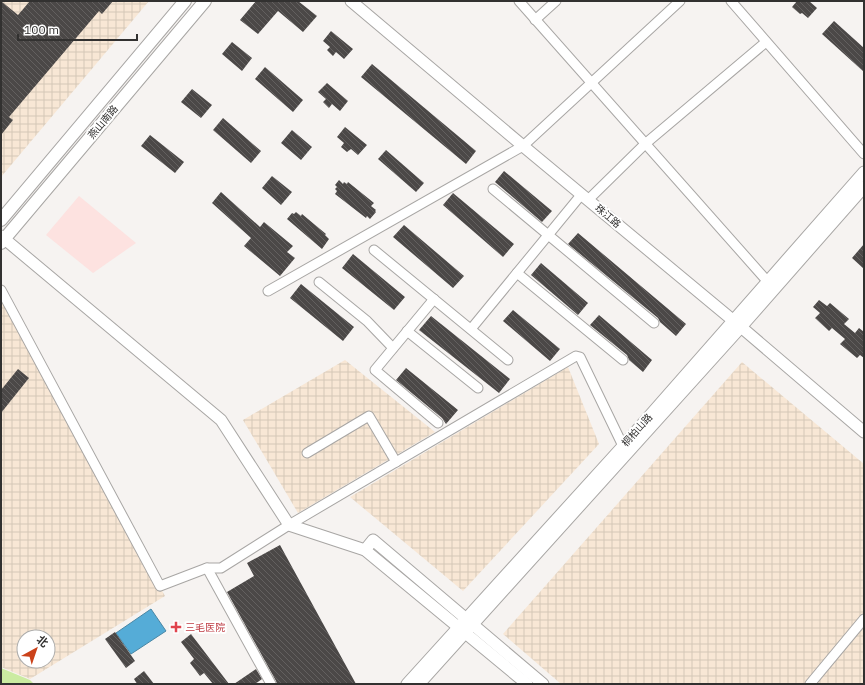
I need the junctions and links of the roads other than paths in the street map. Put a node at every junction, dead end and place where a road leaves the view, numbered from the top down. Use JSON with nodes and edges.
{"nodes":[{"id":1,"x":185,"y":1,"type":"edge"},
{"id":2,"x":205,"y":1,"type":"edge"},
{"id":3,"x":352,"y":1,"type":"edge"},
{"id":4,"x":519,"y":1,"type":"edge"},
{"id":5,"x":556,"y":1,"type":"edge"},
{"id":6,"x":680,"y":1,"type":"edge"},
{"id":7,"x":731,"y":1,"type":"edge"},
{"id":8,"x":535,"y":20,"type":"junction"},
{"id":9,"x":766,"y":42,"type":"junction"},
{"id":10,"x":590,"y":82,"type":"junction"},
{"id":11,"x":645,"y":144,"type":"junction"},
{"id":12,"x":523,"y":146,"type":"junction"},
{"id":13,"x":864,"y":154,"type":"edge"},
{"id":14,"x":864,"y":172,"type":"edge"},
{"id":15,"x":864,"y":187,"type":"edge"},
{"id":16,"x":493,"y":189,"type":"dead end"},
{"id":17,"x":585,"y":198,"type":"junction"},
{"id":18,"x":1,"y":220,"type":"edge"},
{"id":19,"x":548,"y":235,"type":"junction"},
{"id":20,"x":2,"y":239,"type":"edge"},
{"id":21,"x":374,"y":250,"type":"dead end"},
{"id":22,"x":517,"y":273,"type":"junction"},
{"id":23,"x":320,"y":282,"type":"dead end"},
{"id":24,"x":768,"y":282,"type":"junction"},
{"id":25,"x":1,"y":290,"type":"edge"},
{"id":26,"x":268,"y":291,"type":"dead end"},
{"id":27,"x":434,"y":299,"type":"junction"},
{"id":28,"x":654,"y":323,"type":"dead end"},
{"id":29,"x":737,"y":324,"type":"junction"},
{"id":30,"x":470,"y":329,"type":"junction"},
{"id":31,"x":407,"y":331,"type":"junction"},
{"id":32,"x":393,"y":348,"type":"junction"},
{"id":33,"x":508,"y":360,"type":"dead end"},
{"id":34,"x":623,"y":360,"type":"dead end"},
{"id":35,"x":478,"y":388,"type":"dead end"},
{"id":36,"x":438,"y":423,"type":"dead end"},
{"id":37,"x":864,"y":432,"type":"edge"},
{"id":38,"x":623,"y":446,"type":"junction"},
{"id":39,"x":307,"y":453,"type":"dead end"},
{"id":40,"x":396,"y":462,"type":"junction"},
{"id":41,"x":289,"y":525,"type":"junction"},
{"id":42,"x":207,"y":568,"type":"junction"},
{"id":43,"x":864,"y":620,"type":"edge"},
{"id":44,"x":466,"y":626,"type":"junction"},
{"id":45,"x":271,"y":684,"type":"edge"},
{"id":46,"x":407,"y":684,"type":"edge"},
{"id":47,"x":419,"y":684,"type":"edge"},
{"id":48,"x":527,"y":684,"type":"edge"},
{"id":49,"x":543,"y":684,"type":"edge"},
{"id":50,"x":810,"y":684,"type":"edge"}],
"edges":[{"from":1,"to":18,"type":"main road","name":"燕山南路"},
{"from":2,"to":20,"type":"main road","name":"燕山南路"},
{"from":3,"to":12,"type":"street","name":"珠江路"},
{"from":4,"to":8,"type":"street"},
{"from":5,"to":8,"type":"street"},
{"from":6,"to":10,"type":"street"},
{"from":7,"to":9,"type":"street"},
{"from":8,"to":10,"type":"street"},
{"from":9,"to":11,"type":"street"},
{"from":9,"to":13,"type":"street"},
{"from":10,"to":11,"type":"street"},
{"from":10,"to":12,"type":"street"},
{"from":11,"to":17,"type":"street"},
{"from":11,"to":24,"type":"street"},
{"from":12,"to":17,"type":"street","name":"珠江路"},
{"from":12,"to":26,"type":"street"},
{"from":14,"to":24,"type":"street","name":"桐柏山路"},
{"from":15,"to":29,"type":"street","name":"桐柏山路"},
{"from":16,"to":19,"type":"street"},
{"from":17,"to":19,"type":"street"},
{"from":17,"to":29,"type":"street","name":"珠江路"},
{"from":19,"to":22,"type":"street"},
{"from":19,"to":28,"type":"street"},
{"from":20,"to":41,"type":"street"},
{"from":21,"to":27,"type":"street"},
{"from":22,"to":30,"type":"street"},
{"from":22,"to":34,"type":"street"},
{"from":23,"to":32,"type":"street"},
{"from":24,"to":29,"type":"street","name":"桐柏山路"},
{"from":25,"to":42,"type":"street"},
{"from":27,"to":30,"type":"street"},
{"from":27,"to":31,"type":"street"},
{"from":29,"to":37,"type":"street","name":"珠江路"},
{"from":29,"to":38,"type":"street","name":"桐柏山路"},
{"from":29,"to":44,"type":"street","name":"桐柏山路"},
{"from":30,"to":33,"type":"street"},
{"from":31,"to":32,"type":"street"},
{"from":31,"to":35,"type":"street"},
{"from":32,"to":36,"type":"street"},
{"from":38,"to":40,"type":"street"},
{"from":38,"to":44,"type":"street","name":"桐柏山路"},
{"from":39,"to":40,"type":"street"},
{"from":40,"to":41,"type":"street"},
{"from":41,"to":42,"type":"street"},
{"from":41,"to":44,"type":"street"},
{"from":42,"to":45,"type":"street"},
{"from":43,"to":50,"type":"street"},
{"from":44,"to":46,"type":"street","name":"桐柏山路"},
{"from":44,"to":47,"type":"street","name":"桐柏山路"},
{"from":44,"to":48,"type":"street"},
{"from":44,"to":49,"type":"street"}]}
